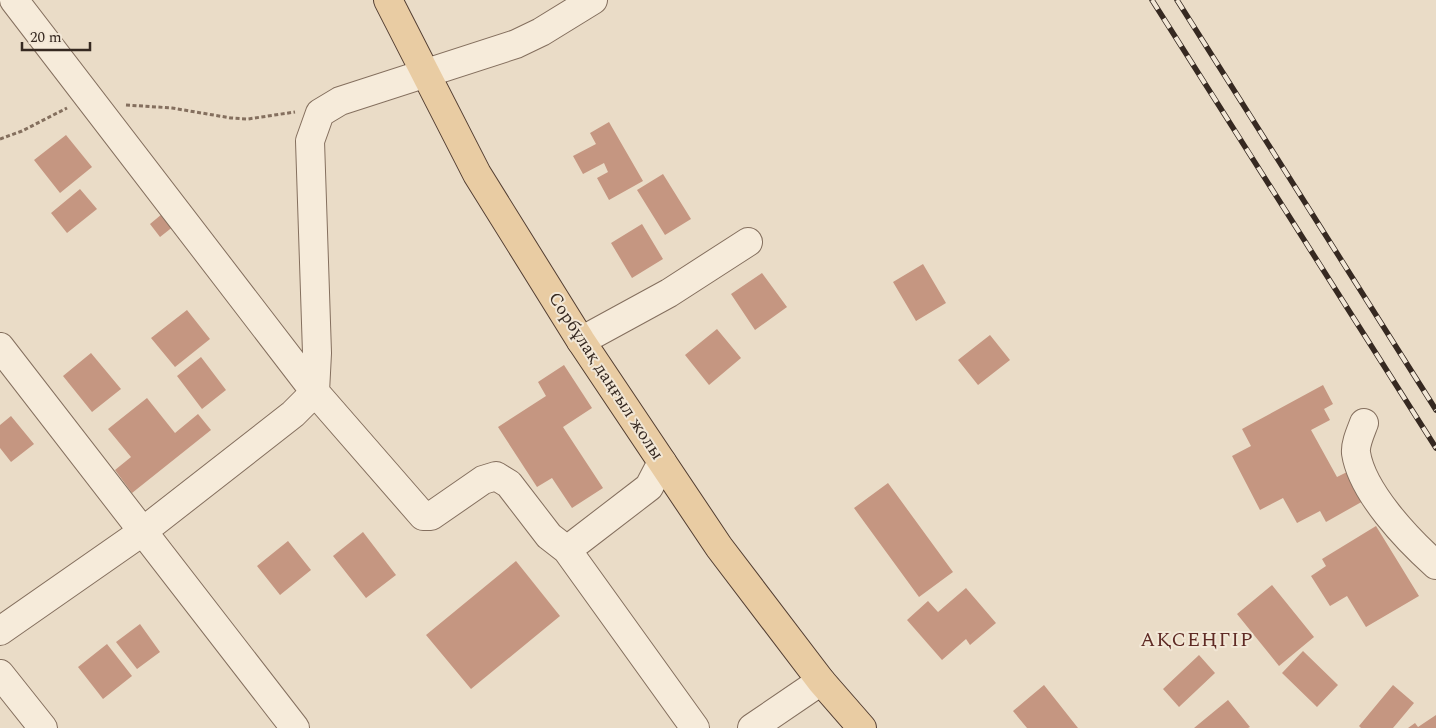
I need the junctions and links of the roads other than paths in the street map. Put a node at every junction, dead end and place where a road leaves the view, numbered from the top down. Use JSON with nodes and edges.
{"nodes":[{"id":1,"x":388,"y":0,"type":"edge"},
{"id":2,"x":593,"y":0,"type":"edge"},
{"id":3,"x":28,"y":4,"type":"edge"},
{"id":4,"x":426,"y":74,"type":"junction"},
{"id":5,"x":748,"y":242,"type":"dead end"},
{"id":6,"x":581,"y":341,"type":"junction"},
{"id":7,"x":0,"y":347,"type":"edge"},
{"id":8,"x":315,"y":392,"type":"junction"},
{"id":9,"x":1364,"y":423,"type":"dead end"},
{"id":10,"x":662,"y":462,"type":"junction"},
{"id":11,"x":142,"y":532,"type":"junction"},
{"id":12,"x":567,"y":550,"type":"junction"},
{"id":13,"x":1436,"y":565,"type":"edge"},
{"id":14,"x":0,"y":631,"type":"edge"},
{"id":15,"x":0,"y":674,"type":"edge"},
{"id":16,"x":822,"y":681,"type":"junction"},
{"id":17,"x":43,"y":728,"type":"edge"},
{"id":18,"x":294,"y":728,"type":"edge"},
{"id":19,"x":695,"y":728,"type":"edge"},
{"id":20,"x":752,"y":728,"type":"edge"},
{"id":21,"x":862,"y":728,"type":"edge"}],
"edges":[{"from":1,"to":4,"type":"main road","name":"Сорбұлақ даңғыл жолы"},
{"from":2,"to":4,"type":"street"},
{"from":3,"to":8,"type":"street"},
{"from":4,"to":6,"type":"main road","name":"Сорбұлақ даңғыл жолы"},
{"from":4,"to":8,"type":"street"},
{"from":5,"to":6,"type":"street"},
{"from":6,"to":10,"type":"main road","name":"Сорбұлақ даңғыл жолы"},
{"from":7,"to":11,"type":"street"},
{"from":8,"to":11,"type":"street"},
{"from":8,"to":12,"type":"street"},
{"from":9,"to":13,"type":"street"},
{"from":10,"to":12,"type":"street"},
{"from":10,"to":16,"type":"main road","name":"Сорбұлақ даңғыл жолы"},
{"from":11,"to":14,"type":"street"},
{"from":11,"to":18,"type":"street"},
{"from":12,"to":19,"type":"street"},
{"from":15,"to":17,"type":"street"},
{"from":16,"to":20,"type":"street"},
{"from":16,"to":21,"type":"main road","name":"Сорбұлақ даңғыл жолы"}]}
